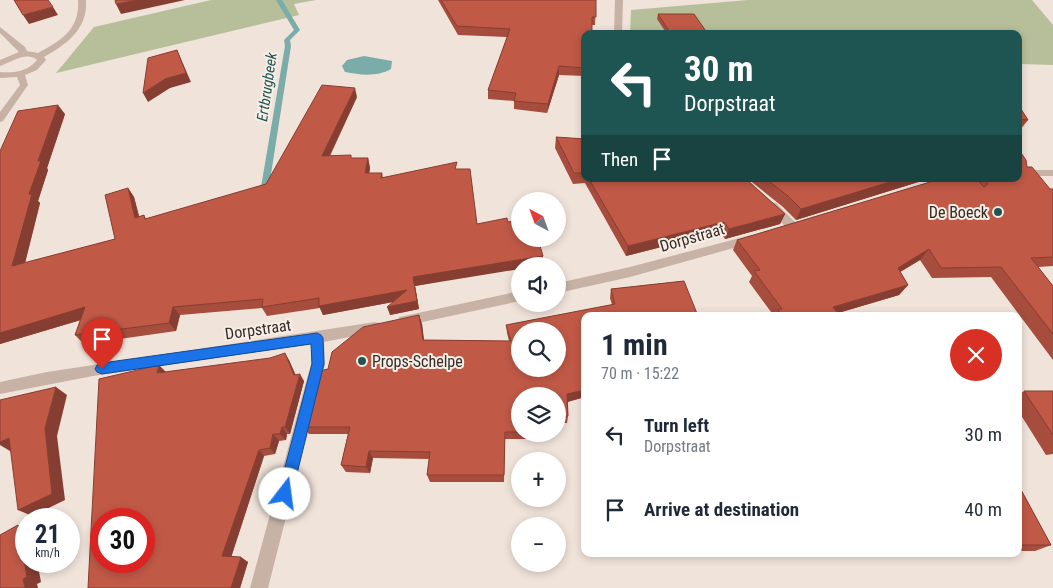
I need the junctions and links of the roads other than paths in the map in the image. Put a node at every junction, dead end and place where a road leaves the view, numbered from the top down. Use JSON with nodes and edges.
{"nodes":[{"id":1,"x":82,"y":0,"type":"edge"},
{"id":2,"x":619,"y":0,"type":"edge"},
{"id":3,"x":0,"y":29,"type":"edge"},
{"id":4,"x":618,"y":30,"type":"edge"},
{"id":5,"x":24,"y":54,"type":"junction"},
{"id":6,"x":39,"y":56,"type":"junction"},
{"id":7,"x":0,"y":63,"type":"edge"},
{"id":8,"x":20,"y":74,"type":"junction"},
{"id":9,"x":0,"y":75,"type":"edge"},
{"id":10,"x":0,"y":120,"type":"edge"},
{"id":11,"x":1022,"y":173,"type":"edge"},
{"id":12,"x":1053,"y":173,"type":"edge"},
{"id":13,"x":765,"y":200,"type":"edge"},
{"id":14,"x":806,"y":223,"type":"edge"},
{"id":15,"x":764,"y":235,"type":"edge"},
{"id":16,"x":566,"y":286,"type":"edge"},
{"id":17,"x":511,"y":298,"type":"edge"},
{"id":18,"x":317,"y":338,"type":"junction"},
{"id":19,"x":0,"y":388,"type":"edge"},
{"id":20,"x":260,"y":588,"type":"edge"}],
"edges":[{"from":1,"to":6,"type":"street"},
{"from":2,"to":4,"type":"street"},
{"from":3,"to":5,"type":"street"},
{"from":5,"to":6,"type":"street"},
{"from":5,"to":7,"type":"street"},
{"from":6,"to":8,"type":"street"},
{"from":8,"to":9,"type":"street"},
{"from":8,"to":10,"type":"street"},
{"from":11,"to":12,"type":"street"},
{"from":13,"to":14,"type":"street"},
{"from":15,"to":16,"type":"street","name":"Dorpstraat"},
{"from":17,"to":18,"type":"street","name":"Dorpstraat"},
{"from":18,"to":19,"type":"street","name":"Dorpstraat"},
{"from":18,"to":20,"type":"street"}]}
